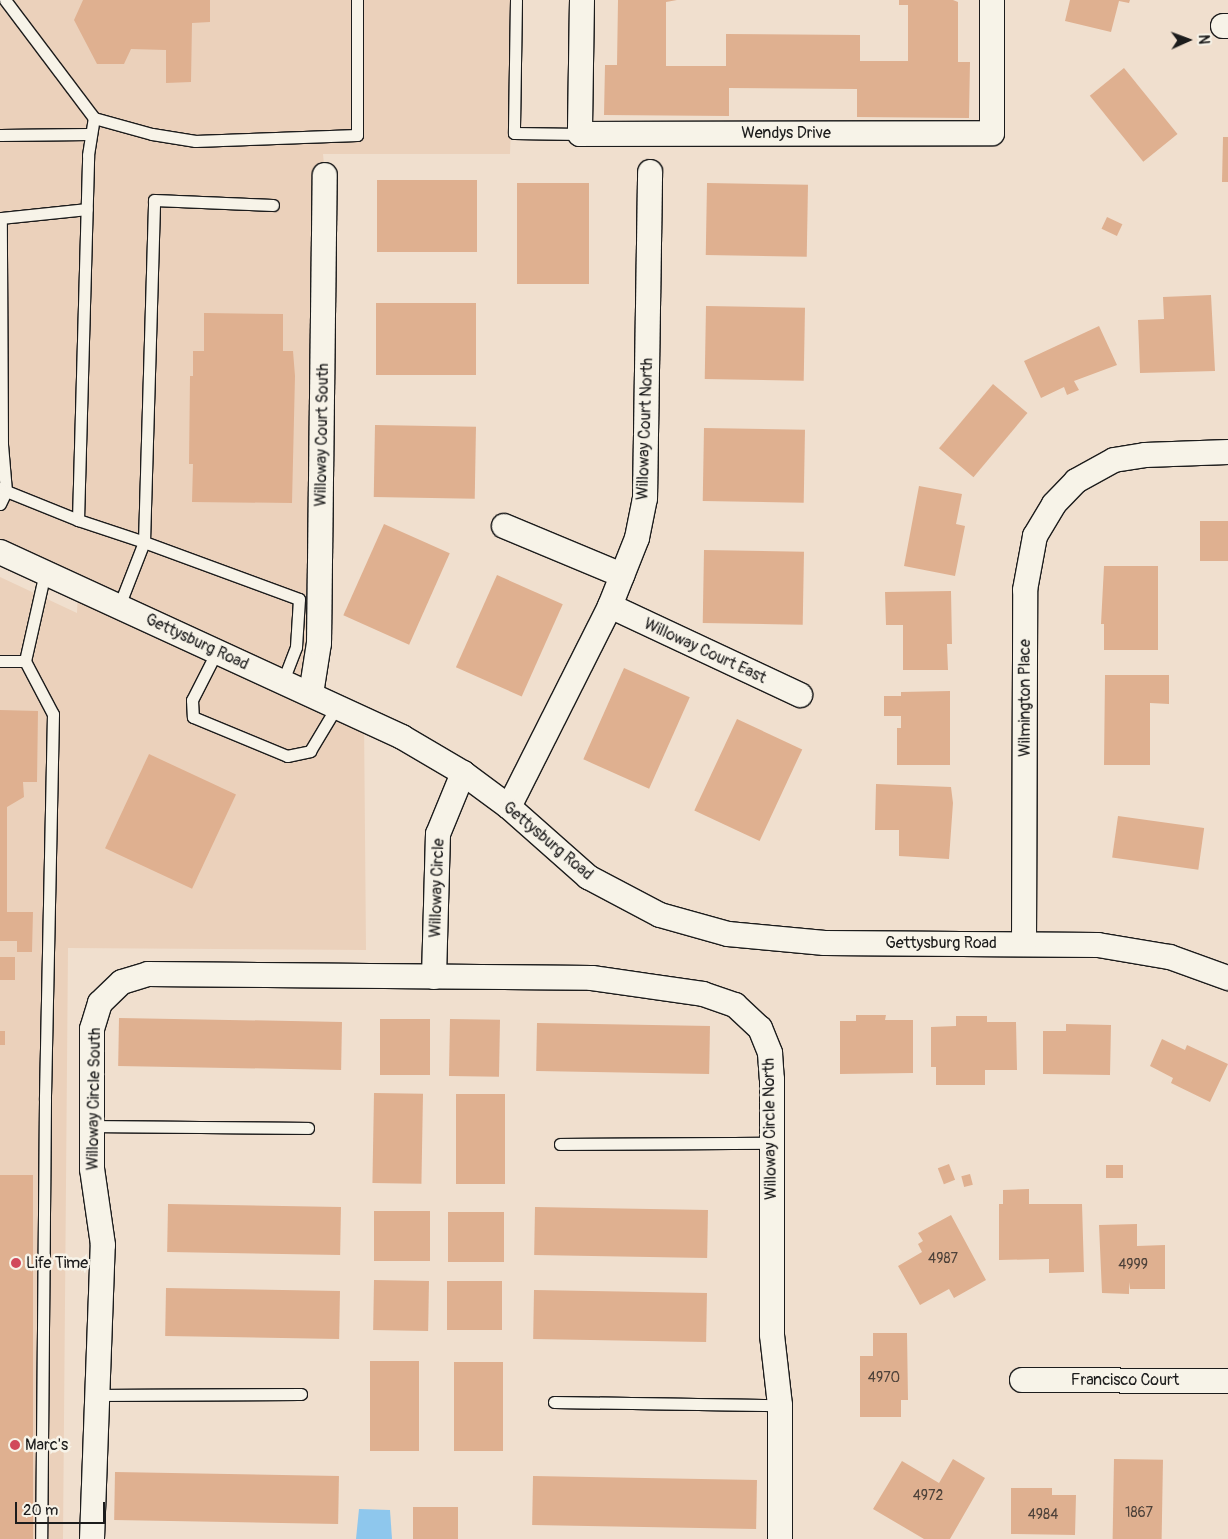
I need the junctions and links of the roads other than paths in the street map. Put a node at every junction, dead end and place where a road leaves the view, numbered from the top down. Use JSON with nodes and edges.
{"nodes":[{"id":1,"x":5,"y":0,"type":"edge"},
{"id":2,"x":357,"y":0,"type":"edge"},
{"id":3,"x":516,"y":0,"type":"edge"},
{"id":4,"x":582,"y":0,"type":"edge"},
{"id":5,"x":992,"y":0,"type":"edge"},
{"id":6,"x":94,"y":118,"type":"junction"},
{"id":7,"x":89,"y":134,"type":"junction"},
{"id":8,"x":580,"y":134,"type":"junction"},
{"id":9,"x":0,"y":135,"type":"edge"},
{"id":10,"x":650,"y":172,"type":"dead end"},
{"id":11,"x":325,"y":175,"type":"dead end"},
{"id":12,"x":273,"y":205,"type":"dead end"},
{"id":13,"x":87,"y":209,"type":"junction"},
{"id":14,"x":0,"y":218,"type":"edge"},
{"id":15,"x":1228,"y":452,"type":"edge"},
{"id":16,"x":3,"y":489,"type":"edge"},
{"id":17,"x":0,"y":504,"type":"edge"},
{"id":18,"x":78,"y":520,"type":"junction"},
{"id":19,"x":504,"y":526,"type":"dead end"},
{"id":20,"x":144,"y":542,"type":"junction"},
{"id":21,"x":0,"y":552,"type":"edge"},
{"id":22,"x":45,"y":572,"type":"junction"},
{"id":23,"x":622,"y":575,"type":"junction"},
{"id":24,"x":120,"y":606,"type":"junction"},
{"id":25,"x":610,"y":606,"type":"junction"},
{"id":26,"x":217,"y":651,"type":"junction"},
{"id":27,"x":0,"y":661,"type":"edge"},
{"id":28,"x":25,"y":661,"type":"junction"},
{"id":29,"x":283,"y":681,"type":"junction"},
{"id":30,"x":311,"y":694,"type":"junction"},
{"id":31,"x":800,"y":695,"type":"dead end"},
{"id":32,"x":337,"y":706,"type":"junction"},
{"id":33,"x":463,"y":773,"type":"junction"},
{"id":34,"x":509,"y":807,"type":"junction"},
{"id":35,"x":1024,"y":944,"type":"junction"},
{"id":36,"x":434,"y":977,"type":"junction"},
{"id":37,"x":1228,"y":978,"type":"edge"},
{"id":38,"x":92,"y":1126,"type":"junction"},
{"id":39,"x":308,"y":1128,"type":"dead end"},
{"id":40,"x":772,"y":1143,"type":"junction"},
{"id":41,"x":560,"y":1144,"type":"dead end"},
{"id":42,"x":1022,"y":1380,"type":"dead end"},
{"id":43,"x":1228,"y":1381,"type":"edge"},
{"id":44,"x":301,"y":1394,"type":"dead end"},
{"id":45,"x":95,"y":1395,"type":"junction"},
{"id":46,"x":554,"y":1402,"type":"dead end"},
{"id":47,"x":780,"y":1405,"type":"junction"},
{"id":48,"x":41,"y":1539,"type":"edge"},
{"id":49,"x":92,"y":1539,"type":"edge"},
{"id":50,"x":780,"y":1539,"type":"edge"}],
"edges":[{"from":1,"to":6,"type":"lane"},
{"from":2,"to":6,"type":"lane"},
{"from":3,"to":8,"type":"lane"},
{"from":4,"to":8,"type":"street"},
{"from":5,"to":8,"type":"street","name":"Wendys Drive"},
{"from":6,"to":7,"type":"lane"},
{"from":7,"to":9,"type":"lane"},
{"from":7,"to":13,"type":"lane"},
{"from":10,"to":23,"type":"street","name":"Willoway Court North"},
{"from":11,"to":30,"type":"street","name":"Willoway Court South"},
{"from":12,"to":20,"type":"lane"},
{"from":13,"to":14,"type":"lane"},
{"from":13,"to":18,"type":"lane"},
{"from":14,"to":16,"type":"lane"},
{"from":15,"to":35,"type":"street","name":"Wilmington Place"},
{"from":16,"to":17,"type":"lane"},
{"from":16,"to":18,"type":"lane"},
{"from":18,"to":20,"type":"lane"},
{"from":19,"to":23,"type":"street"},
{"from":20,"to":24,"type":"lane"},
{"from":20,"to":29,"type":"lane"},
{"from":21,"to":22,"type":"street","name":"Gettysburg Road"},
{"from":22,"to":24,"type":"street","name":"Gettysburg Road"},
{"from":22,"to":28,"type":"lane"},
{"from":23,"to":25,"type":"street","name":"Willoway Court North"},
{"from":24,"to":26,"type":"street","name":"Gettysburg Road"},
{"from":25,"to":31,"type":"street","name":"Willoway Court East"},
{"from":25,"to":34,"type":"street","name":"Willoway Court North"},
{"from":26,"to":29,"type":"street","name":"Gettysburg Road"},
{"from":26,"to":32,"type":"lane"},
{"from":27,"to":28,"type":"lane"},
{"from":28,"to":48,"type":"lane"},
{"from":29,"to":30,"type":"street","name":"Gettysburg Road"},
{"from":30,"to":32,"type":"street","name":"Gettysburg Road"},
{"from":32,"to":33,"type":"street","name":"Gettysburg Road"},
{"from":33,"to":34,"type":"street","name":"Gettysburg Road"},
{"from":33,"to":36,"type":"street","name":"Willoway Circle"},
{"from":34,"to":35,"type":"street","name":"Gettysburg Road"},
{"from":35,"to":37,"type":"street","name":"Gettysburg Road"},
{"from":36,"to":38,"type":"street","name":"Willoway Circle South"},
{"from":36,"to":40,"type":"street","name":"Willoway Circle North"},
{"from":38,"to":39,"type":"lane"},
{"from":38,"to":45,"type":"street","name":"Willoway Circle South"},
{"from":40,"to":41,"type":"lane"},
{"from":40,"to":47,"type":"street","name":"Willoway Circle North"},
{"from":42,"to":43,"type":"street","name":"Francisco Court"},
{"from":44,"to":45,"type":"lane"},
{"from":45,"to":49,"type":"street","name":"Willoway Circle South"},
{"from":46,"to":47,"type":"lane"},
{"from":47,"to":50,"type":"street","name":"Willoway Circle North"}]}
